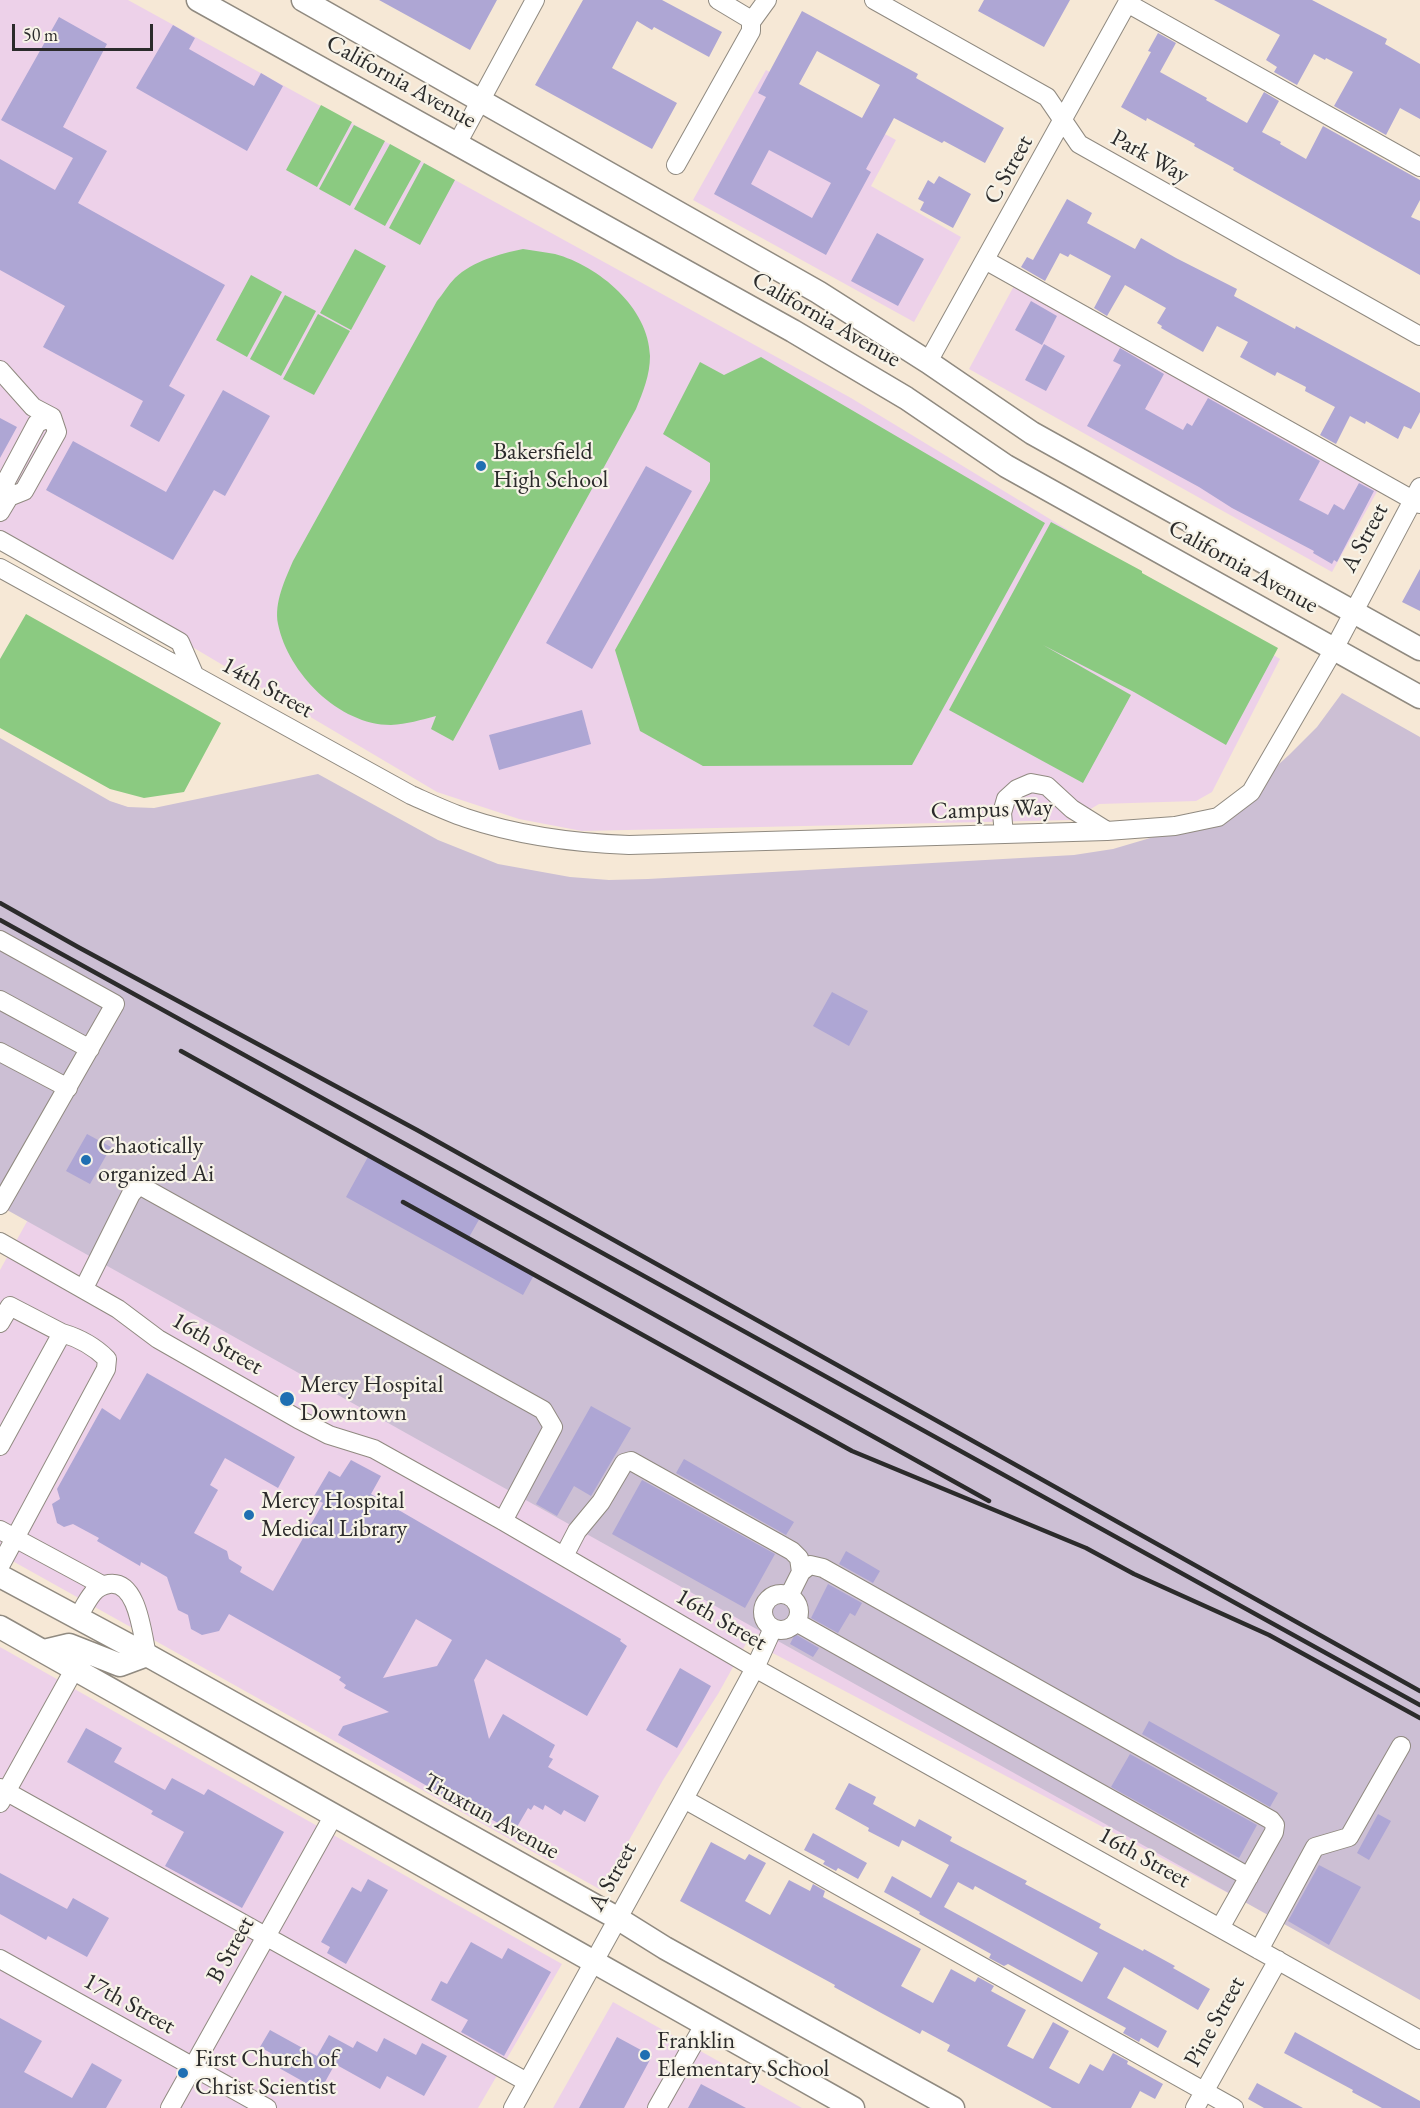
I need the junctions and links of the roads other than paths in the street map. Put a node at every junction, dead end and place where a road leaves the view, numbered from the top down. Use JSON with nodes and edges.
{"nodes":[{"id":1,"x":198,"y":0,"type":"edge"},
{"id":2,"x":303,"y":0,"type":"edge"},
{"id":3,"x":535,"y":0,"type":"edge"},
{"id":4,"x":718,"y":0,"type":"edge"},
{"id":5,"x":767,"y":0,"type":"edge"},
{"id":6,"x":874,"y":0,"type":"edge"},
{"id":7,"x":1128,"y":2,"type":"edge"},
{"id":8,"x":751,"y":22,"type":"junction"},
{"id":9,"x":482,"y":100,"type":"junction"},
{"id":10,"x":1064,"y":120,"type":"junction"},
{"id":11,"x":457,"y":144,"type":"junction"},
{"id":12,"x":676,"y":165,"type":"dead end"},
{"id":13,"x":1420,"y":167,"type":"edge"},
{"id":14,"x":986,"y":260,"type":"junction"},
{"id":15,"x":1420,"y":336,"type":"edge"},
{"id":16,"x":928,"y":362,"type":"junction"},
{"id":17,"x":0,"y":370,"type":"edge"},
{"id":18,"x":1418,"y":497,"type":"edge"},
{"id":19,"x":4,"y":504,"type":"edge"},
{"id":20,"x":0,"y":540,"type":"edge"},
{"id":21,"x":0,"y":568,"type":"edge"},
{"id":22,"x":1353,"y":611,"type":"junction"},
{"id":23,"x":1334,"y":649,"type":"junction"},
{"id":24,"x":1420,"y":649,"type":"edge"},
{"id":25,"x":194,"y":674,"type":"junction"},
{"id":26,"x":1420,"y":697,"type":"edge"},
{"id":27,"x":1107,"y":831,"type":"junction"},
{"id":28,"x":518,"y":833,"type":"joint"},
{"id":29,"x":1004,"y":834,"type":"junction"},
{"id":30,"x":0,"y":940,"type":"edge"},
{"id":31,"x":0,"y":1000,"type":"edge"},
{"id":32,"x":90,"y":1049,"type":"junction"},
{"id":33,"x":0,"y":1052,"type":"edge"},
{"id":34,"x":68,"y":1088,"type":"junction"},
{"id":35,"x":0,"y":1205,"type":"edge"},
{"id":36,"x":0,"y":1242,"type":"edge"},
{"id":37,"x":84,"y":1288,"type":"junction"},
{"id":38,"x":0,"y":1323,"type":"edge"},
{"id":39,"x":62,"y":1333,"type":"junction"},
{"id":40,"x":0,"y":1446,"type":"edge"},
{"id":41,"x":503,"y":1521,"type":"junction"},
{"id":42,"x":8,"y":1534,"type":"edge"},
{"id":43,"x":564,"y":1556,"type":"junction"},
{"id":44,"x":0,"y":1566,"type":"edge"},
{"id":45,"x":801,"y":1572,"type":"junction"},
{"id":46,"x":0,"y":1576,"type":"edge"},
{"id":47,"x":102,"y":1585,"type":"junction"},
{"id":48,"x":789,"y":1596,"type":"junction"},
{"id":49,"x":78,"y":1617,"type":"junction"},
{"id":50,"x":796,"y":1622,"type":"junction"},
{"id":51,"x":0,"y":1627,"type":"edge"},
{"id":52,"x":773,"y":1628,"type":"junction"},
{"id":53,"x":44,"y":1651,"type":"junction"},
{"id":54,"x":147,"y":1655,"type":"junction"},
{"id":55,"x":75,"y":1668,"type":"junction"},
{"id":56,"x":755,"y":1668,"type":"junction"},
{"id":57,"x":1401,"y":1746,"type":"dead end"},
{"id":58,"x":2,"y":1794,"type":"edge"},
{"id":59,"x":684,"y":1799,"type":"junction"},
{"id":60,"x":334,"y":1815,"type":"junction"},
{"id":61,"x":1249,"y":1877,"type":"junction"},
{"id":62,"x":617,"y":1918,"type":"junction"},
{"id":63,"x":1220,"y":1928,"type":"junction"},
{"id":64,"x":266,"y":1936,"type":"junction"},
{"id":65,"x":1259,"y":1950,"type":"junction"},
{"id":66,"x":0,"y":1959,"type":"edge"},
{"id":67,"x":1278,"y":1960,"type":"junction"},
{"id":68,"x":595,"y":1961,"type":"junction"},
{"id":69,"x":704,"y":2025,"type":"junction"},
{"id":70,"x":1420,"y":2040,"type":"edge"},
{"id":71,"x":193,"y":2067,"type":"junction"},
{"id":72,"x":527,"y":2082,"type":"junction"},
{"id":73,"x":1204,"y":2091,"type":"junction"},
{"id":74,"x":170,"y":2108,"type":"edge"},
{"id":75,"x":267,"y":2108,"type":"edge"},
{"id":76,"x":513,"y":2108,"type":"edge"},
{"id":77,"x":657,"y":2108,"type":"edge"},
{"id":78,"x":853,"y":2108,"type":"edge"},
{"id":79,"x":953,"y":2108,"type":"edge"},
{"id":80,"x":1195,"y":2108,"type":"edge"},
{"id":81,"x":1234,"y":2108,"type":"edge"}],
"edges":[{"from":1,"to":11,"type":"main road","name":"California Avenue"},
{"from":2,"to":9,"type":"main road","name":"California Avenue"},
{"from":3,"to":9,"type":"street"},
{"from":4,"to":8,"type":"street"},
{"from":5,"to":8,"type":"street"},
{"from":6,"to":10,"type":"street","name":"Park Way"},
{"from":7,"to":10,"type":"street","name":"C Street"},
{"from":7,"to":13,"type":"street"},
{"from":8,"to":12,"type":"street"},
{"from":9,"to":11,"type":"street"},
{"from":9,"to":16,"type":"main road","name":"California Avenue"},
{"from":10,"to":14,"type":"street","name":"C Street"},
{"from":10,"to":15,"type":"street","name":"Park Way"},
{"from":11,"to":23,"type":"main road","name":"California Avenue"},
{"from":14,"to":16,"type":"street","name":"C Street"},
{"from":14,"to":18,"type":"street"},
{"from":16,"to":22,"type":"main road","name":"California Avenue"},
{"from":17,"to":19,"type":"street"},
{"from":18,"to":22,"type":"street","name":"A Street"},
{"from":20,"to":25,"type":"street"},
{"from":21,"to":25,"type":"street","name":"14th Street"},
{"from":22,"to":23,"type":"street","name":"Campus Way"},
{"from":22,"to":24,"type":"main road","name":"California Avenue"},
{"from":23,"to":26,"type":"main road","name":"California Avenue"},
{"from":23,"to":27,"type":"street","name":"Campus Way"},
{"from":25,"to":28,"type":"street","name":"14th Street"},
{"from":27,"to":29,"type":"street","name":"Campus Way"},
{"from":27,"to":29,"type":"street"},
{"from":28,"to":29,"type":"street","name":"Campus Way"},
{"from":30,"to":32,"type":"street"},
{"from":31,"to":32,"type":"street"},
{"from":32,"to":34,"type":"street"},
{"from":33,"to":34,"type":"street"},
{"from":34,"to":35,"type":"street"},
{"from":36,"to":37,"type":"street","name":"16th Street"},
{"from":37,"to":41,"type":"street","name":"16th Street"},
{"from":37,"to":41,"type":"street"},
{"from":38,"to":39,"type":"street"},
{"from":39,"to":40,"type":"street"},
{"from":39,"to":42,"type":"street"},
{"from":41,"to":43,"type":"street","name":"16th Street"},
{"from":42,"to":44,"type":"street"},
{"from":42,"to":47,"type":"street"},
{"from":43,"to":45,"type":"street"},
{"from":43,"to":56,"type":"street","name":"16th Street"},
{"from":45,"to":48,"type":"street"},
{"from":45,"to":61,"type":"street"},
{"from":46,"to":49,"type":"main road","name":"Truxtun Avenue"},
{"from":47,"to":49,"type":"street"},
{"from":47,"to":54,"type":"street"},
{"from":48,"to":50,"type":"street"},
{"from":48,"to":52,"type":"street"},
{"from":49,"to":54,"type":"main road","name":"Truxtun Avenue"},
{"from":50,"to":52,"type":"street"},
{"from":50,"to":61,"type":"street"},
{"from":51,"to":53,"type":"main road"},
{"from":52,"to":56,"type":"street","name":"A Street"},
{"from":53,"to":54,"type":"main road"},
{"from":53,"to":55,"type":"main road"},
{"from":54,"to":62,"type":"main road","name":"Truxtun Avenue"},
{"from":55,"to":58,"type":"street"},
{"from":55,"to":60,"type":"main road"},
{"from":56,"to":59,"type":"street","name":"A Street"},
{"from":56,"to":63,"type":"street","name":"16th Street"},
{"from":57,"to":65,"type":"street"},
{"from":58,"to":64,"type":"street"},
{"from":59,"to":62,"type":"street","name":"A Street"},
{"from":59,"to":73,"type":"street"},
{"from":60,"to":64,"type":"street","name":"B Street"},
{"from":60,"to":68,"type":"main road"},
{"from":61,"to":63,"type":"street"},
{"from":62,"to":68,"type":"street","name":"A Street"},
{"from":62,"to":79,"type":"main road","name":"Truxtun Avenue"},
{"from":63,"to":65,"type":"street","name":"16th Street"},
{"from":64,"to":71,"type":"street","name":"B Street"},
{"from":64,"to":72,"type":"street"},
{"from":65,"to":67,"type":"street","name":"16th Street"},
{"from":66,"to":71,"type":"street","name":"17th Street"},
{"from":67,"to":70,"type":"street","name":"16th Street"},
{"from":67,"to":73,"type":"street","name":"Pine Street"},
{"from":68,"to":69,"type":"main road"},
{"from":68,"to":72,"type":"street","name":"A Street"},
{"from":69,"to":77,"type":"street"},
{"from":69,"to":78,"type":"main road"},
{"from":71,"to":74,"type":"street","name":"B Street"},
{"from":71,"to":75,"type":"street","name":"17th Street"},
{"from":72,"to":76,"type":"street","name":"A Street"},
{"from":73,"to":80,"type":"street","name":"Pine Street"},
{"from":73,"to":81,"type":"street"}]}
